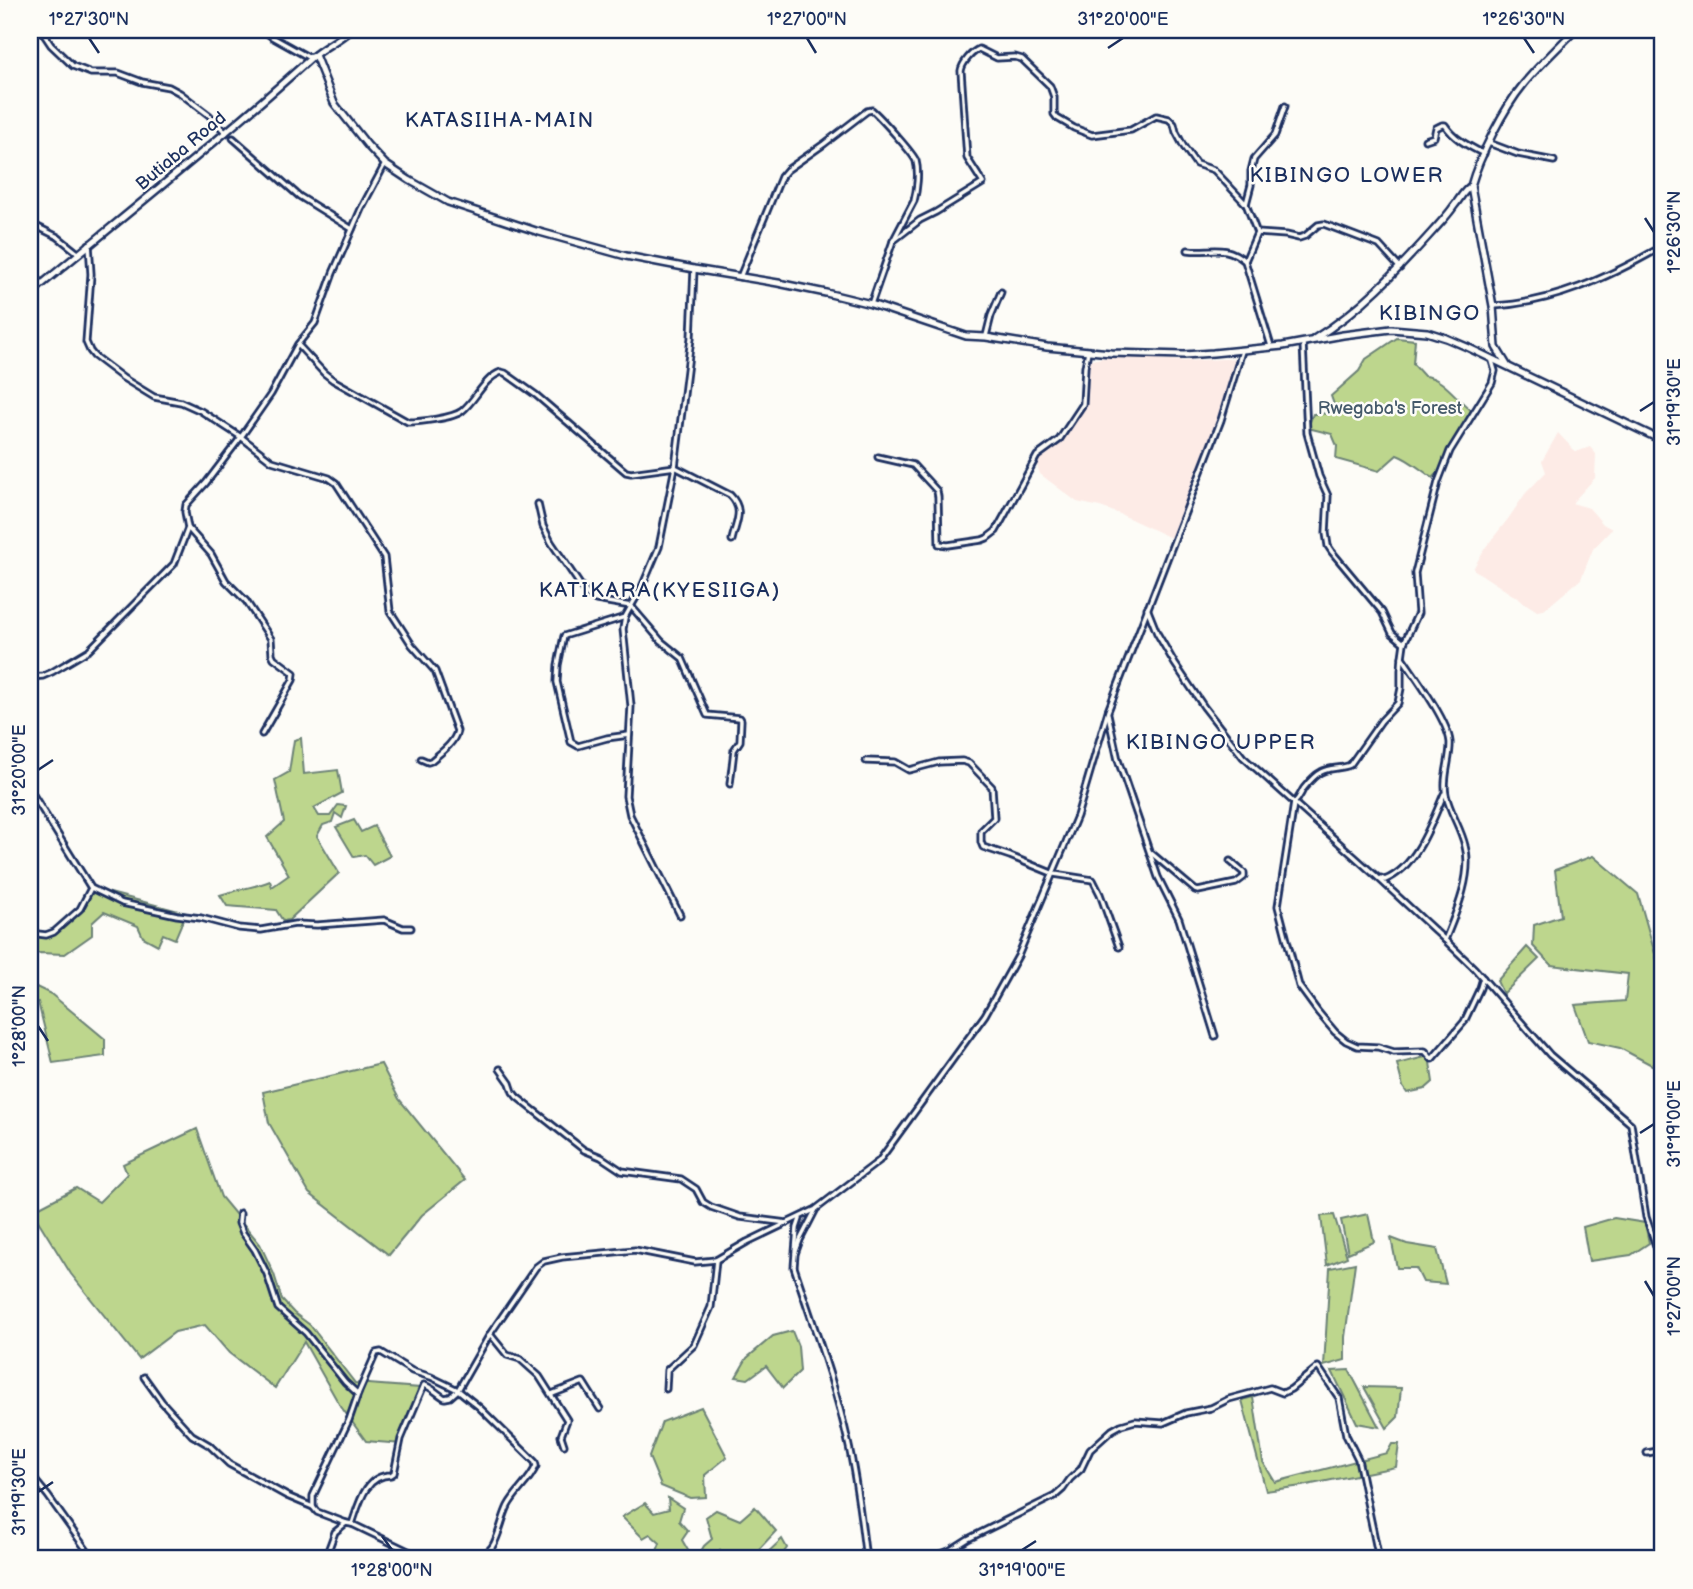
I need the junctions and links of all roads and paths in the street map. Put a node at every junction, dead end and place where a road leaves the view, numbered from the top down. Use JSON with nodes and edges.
{"nodes":[{"id":1,"x":41,"y":30,"type":"edge"},
{"id":2,"x":263,"y":30,"type":"edge"},
{"id":3,"x":350,"y":30,"type":"edge"},
{"id":4,"x":1575,"y":30,"type":"edge"},
{"id":5,"x":315,"y":55,"type":"junction"},
{"id":6,"x":1285,"y":106,"type":"dead end"},
{"id":7,"x":226,"y":133,"type":"junction"},
{"id":8,"x":233,"y":138,"type":"dead end"},
{"id":9,"x":1425,"y":140,"type":"dead end"},
{"id":10,"x":1489,"y":143,"type":"junction"},
{"id":11,"x":1484,"y":154,"type":"junction"},
{"id":12,"x":1554,"y":161,"type":"dead end"},
{"id":13,"x":385,"y":164,"type":"junction"},
{"id":14,"x":1471,"y":186,"type":"junction"},
{"id":15,"x":1246,"y":204,"type":"junction"},
{"id":16,"x":30,"y":223,"type":"edge"},
{"id":17,"x":352,"y":229,"type":"junction"},
{"id":18,"x":1257,"y":233,"type":"junction"},
{"id":19,"x":893,"y":242,"type":"junction"},
{"id":20,"x":89,"y":243,"type":"junction"},
{"id":21,"x":1188,"y":250,"type":"dead end"},
{"id":22,"x":1663,"y":250,"type":"edge"},
{"id":23,"x":79,"y":253,"type":"junction"},
{"id":24,"x":1245,"y":261,"type":"junction"},
{"id":25,"x":1400,"y":268,"type":"junction"},
{"id":26,"x":694,"y":270,"type":"junction"},
{"id":27,"x":740,"y":277,"type":"junction"},
{"id":28,"x":1001,"y":292,"type":"dead end"},
{"id":29,"x":30,"y":294,"type":"edge"},
{"id":30,"x":871,"y":304,"type":"junction"},
{"id":31,"x":1493,"y":306,"type":"junction"},
{"id":32,"x":986,"y":337,"type":"junction"},
{"id":33,"x":1312,"y":341,"type":"junction"},
{"id":34,"x":1303,"y":342,"type":"junction"},
{"id":35,"x":298,"y":344,"type":"junction"},
{"id":36,"x":1271,"y":346,"type":"junction"},
{"id":37,"x":1496,"y":347,"type":"junction"},
{"id":38,"x":1088,"y":351,"type":"junction"},
{"id":39,"x":1242,"y":351,"type":"junction"},
{"id":40,"x":1492,"y":358,"type":"junction"},
{"id":41,"x":1509,"y":367,"type":"junction"},
{"id":42,"x":30,"y":423,"type":"edge"},
{"id":43,"x":241,"y":437,"type":"junction"},
{"id":44,"x":1663,"y":441,"type":"edge"},
{"id":45,"x":30,"y":449,"type":"edge"},
{"id":46,"x":878,"y":457,"type":"dead end"},
{"id":47,"x":675,"y":467,"type":"junction"},
{"id":48,"x":538,"y":504,"type":"dead end"},
{"id":49,"x":188,"y":528,"type":"junction"},
{"id":50,"x":732,"y":540,"type":"dead end"},
{"id":51,"x":632,"y":606,"type":"junction"},
{"id":52,"x":1147,"y":608,"type":"junction"},
{"id":53,"x":625,"y":617,"type":"junction"},
{"id":54,"x":1404,"y":643,"type":"junction"},
{"id":55,"x":1402,"y":657,"type":"junction"},
{"id":56,"x":30,"y":677,"type":"edge"},
{"id":57,"x":1108,"y":711,"type":"junction"},
{"id":58,"x":262,"y":734,"type":"dead end"},
{"id":59,"x":629,"y":735,"type":"junction"},
{"id":60,"x":421,"y":759,"type":"dead end"},
{"id":61,"x":866,"y":761,"type":"dead end"},
{"id":62,"x":730,"y":784,"type":"dead end"},
{"id":63,"x":30,"y":790,"type":"edge"},
{"id":64,"x":1445,"y":793,"type":"junction"},
{"id":65,"x":1294,"y":803,"type":"junction"},
{"id":66,"x":1149,"y":850,"type":"junction"},
{"id":67,"x":1230,"y":862,"type":"dead end"},
{"id":68,"x":1054,"y":874,"type":"junction"},
{"id":69,"x":1376,"y":876,"type":"junction"},
{"id":70,"x":91,"y":888,"type":"junction"},
{"id":71,"x":680,"y":915,"type":"dead end"},
{"id":72,"x":411,"y":928,"type":"dead end"},
{"id":73,"x":30,"y":933,"type":"edge"},
{"id":74,"x":1445,"y":940,"type":"junction"},
{"id":75,"x":1118,"y":947,"type":"dead end"},
{"id":76,"x":1483,"y":978,"type":"junction"},
{"id":77,"x":1215,"y":1036,"type":"dead end"},
{"id":78,"x":500,"y":1069,"type":"dead end"},
{"id":79,"x":816,"y":1209,"type":"junction"},
{"id":80,"x":240,"y":1213,"type":"dead end"},
{"id":81,"x":800,"y":1217,"type":"junction"},
{"id":82,"x":789,"y":1223,"type":"junction"},
{"id":83,"x":795,"y":1254,"type":"junction"},
{"id":84,"x":716,"y":1260,"type":"junction"},
{"id":85,"x":1663,"y":1266,"type":"edge"},
{"id":86,"x":490,"y":1334,"type":"junction"},
{"id":87,"x":144,"y":1377,"type":"dead end"},
{"id":88,"x":666,"y":1389,"type":"dead end"},
{"id":89,"x":458,"y":1390,"type":"junction"},
{"id":90,"x":358,"y":1394,"type":"junction"},
{"id":91,"x":552,"y":1394,"type":"junction"},
{"id":92,"x":600,"y":1409,"type":"dead end"},
{"id":93,"x":564,"y":1445,"type":"dead end"},
{"id":94,"x":1663,"y":1450,"type":"edge"},
{"id":95,"x":1647,"y":1453,"type":"dead end"},
{"id":96,"x":30,"y":1474,"type":"edge"},
{"id":97,"x":313,"y":1507,"type":"junction"},
{"id":98,"x":346,"y":1523,"type":"junction"},
{"id":99,"x":352,"y":1524,"type":"junction"},
{"id":100,"x":93,"y":1559,"type":"edge"},
{"id":101,"x":325,"y":1559,"type":"edge"},
{"id":102,"x":425,"y":1559,"type":"edge"},
{"id":103,"x":474,"y":1559,"type":"edge"},
{"id":104,"x":866,"y":1559,"type":"edge"},
{"id":105,"x":929,"y":1559,"type":"edge"},
{"id":106,"x":1379,"y":1559,"type":"edge"}],
"edges":[{"from":1,"to":7,"type":"street"},
{"from":2,"to":5,"type":"street"},
{"from":3,"to":5,"type":"main road","name":"Butiaba Road"},
{"from":4,"to":10,"type":"main road"},
{"from":5,"to":7,"type":"main road","name":"Butiaba Road"},
{"from":5,"to":13,"type":"main road"},
{"from":6,"to":15,"type":"street"},
{"from":7,"to":20,"type":"main road","name":"Butiaba Road"},
{"from":8,"to":17,"type":"street"},
{"from":9,"to":11,"type":"street"},
{"from":10,"to":11,"type":"main road"},
{"from":10,"to":12,"type":"street"},
{"from":11,"to":14,"type":"main road"},
{"from":13,"to":17,"type":"street"},
{"from":13,"to":26,"type":"main road"},
{"from":14,"to":25,"type":"main road"},
{"from":14,"to":31,"type":"main road"},
{"from":15,"to":18,"type":"street"},
{"from":15,"to":19,"type":"street"},
{"from":16,"to":23,"type":"street"},
{"from":17,"to":35,"type":"street"},
{"from":18,"to":24,"type":"street"},
{"from":18,"to":25,"type":"street"},
{"from":19,"to":27,"type":"street"},
{"from":19,"to":30,"type":"street"},
{"from":20,"to":23,"type":"main road","name":"Butiaba Road"},
{"from":20,"to":43,"type":"street"},
{"from":21,"to":24,"type":"street"},
{"from":22,"to":31,"type":"street"},
{"from":23,"to":29,"type":"main road","name":"Butiaba Road"},
{"from":24,"to":36,"type":"street"},
{"from":25,"to":33,"type":"main road"},
{"from":26,"to":27,"type":"main road"},
{"from":26,"to":47,"type":"street"},
{"from":27,"to":30,"type":"main road"},
{"from":28,"to":32,"type":"street"},
{"from":30,"to":32,"type":"main road"},
{"from":31,"to":37,"type":"main road"},
{"from":32,"to":38,"type":"main road"},
{"from":33,"to":34,"type":"main road"},
{"from":33,"to":40,"type":"main road"},
{"from":34,"to":36,"type":"main road"},
{"from":34,"to":54,"type":"street"},
{"from":35,"to":43,"type":"street"},
{"from":35,"to":47,"type":"street"},
{"from":36,"to":39,"type":"main road"},
{"from":37,"to":40,"type":"main road"},
{"from":37,"to":41,"type":"main road"},
{"from":38,"to":39,"type":"main road"},
{"from":38,"to":46,"type":"street"},
{"from":39,"to":52,"type":"street"},
{"from":40,"to":41,"type":"main road"},
{"from":40,"to":54,"type":"street"},
{"from":41,"to":44,"type":"main road"},
{"from":42,"to":45,"type":"street"},
{"from":43,"to":49,"type":"street"},
{"from":43,"to":60,"type":"street"},
{"from":47,"to":50,"type":"street"},
{"from":47,"to":51,"type":"street"},
{"from":48,"to":51,"type":"street"},
{"from":49,"to":56,"type":"street"},
{"from":49,"to":58,"type":"street"},
{"from":51,"to":53,"type":"street"},
{"from":51,"to":62,"type":"street"},
{"from":52,"to":57,"type":"street"},
{"from":52,"to":65,"type":"street"},
{"from":53,"to":59,"type":"street"},
{"from":53,"to":59,"type":"street"},
{"from":54,"to":55,"type":"street"},
{"from":55,"to":64,"type":"street"},
{"from":55,"to":65,"type":"street"},
{"from":57,"to":66,"type":"street"},
{"from":57,"to":68,"type":"street"},
{"from":59,"to":71,"type":"street"},
{"from":61,"to":68,"type":"street"},
{"from":63,"to":70,"type":"street"},
{"from":64,"to":69,"type":"street"},
{"from":64,"to":74,"type":"street"},
{"from":65,"to":69,"type":"street"},
{"from":65,"to":76,"type":"street"},
{"from":66,"to":67,"type":"street"},
{"from":66,"to":77,"type":"street"},
{"from":68,"to":75,"type":"street"},
{"from":68,"to":79,"type":"street"},
{"from":69,"to":74,"type":"street"},
{"from":70,"to":72,"type":"street"},
{"from":70,"to":73,"type":"street"},
{"from":74,"to":76,"type":"street"},
{"from":76,"to":85,"type":"street"},
{"from":78,"to":82,"type":"street"},
{"from":79,"to":81,"type":"street"},
{"from":79,"to":83,"type":"street"},
{"from":80,"to":90,"type":"street"},
{"from":81,"to":82,"type":"street"},
{"from":81,"to":83,"type":"street"},
{"from":82,"to":84,"type":"street"},
{"from":83,"to":104,"type":"street"},
{"from":84,"to":86,"type":"street"},
{"from":84,"to":88,"type":"street"},
{"from":86,"to":89,"type":"street"},
{"from":86,"to":91,"type":"street"},
{"from":87,"to":97,"type":"street"},
{"from":89,"to":90,"type":"street"},
{"from":89,"to":99,"type":"street"},
{"from":89,"to":103,"type":"street"},
{"from":90,"to":97,"type":"street"},
{"from":91,"to":92,"type":"street"},
{"from":91,"to":93,"type":"street"},
{"from":94,"to":95,"type":"street"},
{"from":96,"to":100,"type":"street"},
{"from":97,"to":98,"type":"street"},
{"from":98,"to":99,"type":"street"},
{"from":98,"to":101,"type":"street"},
{"from":99,"to":102,"type":"street"},
{"from":105,"to":106,"type":"street"}]}
